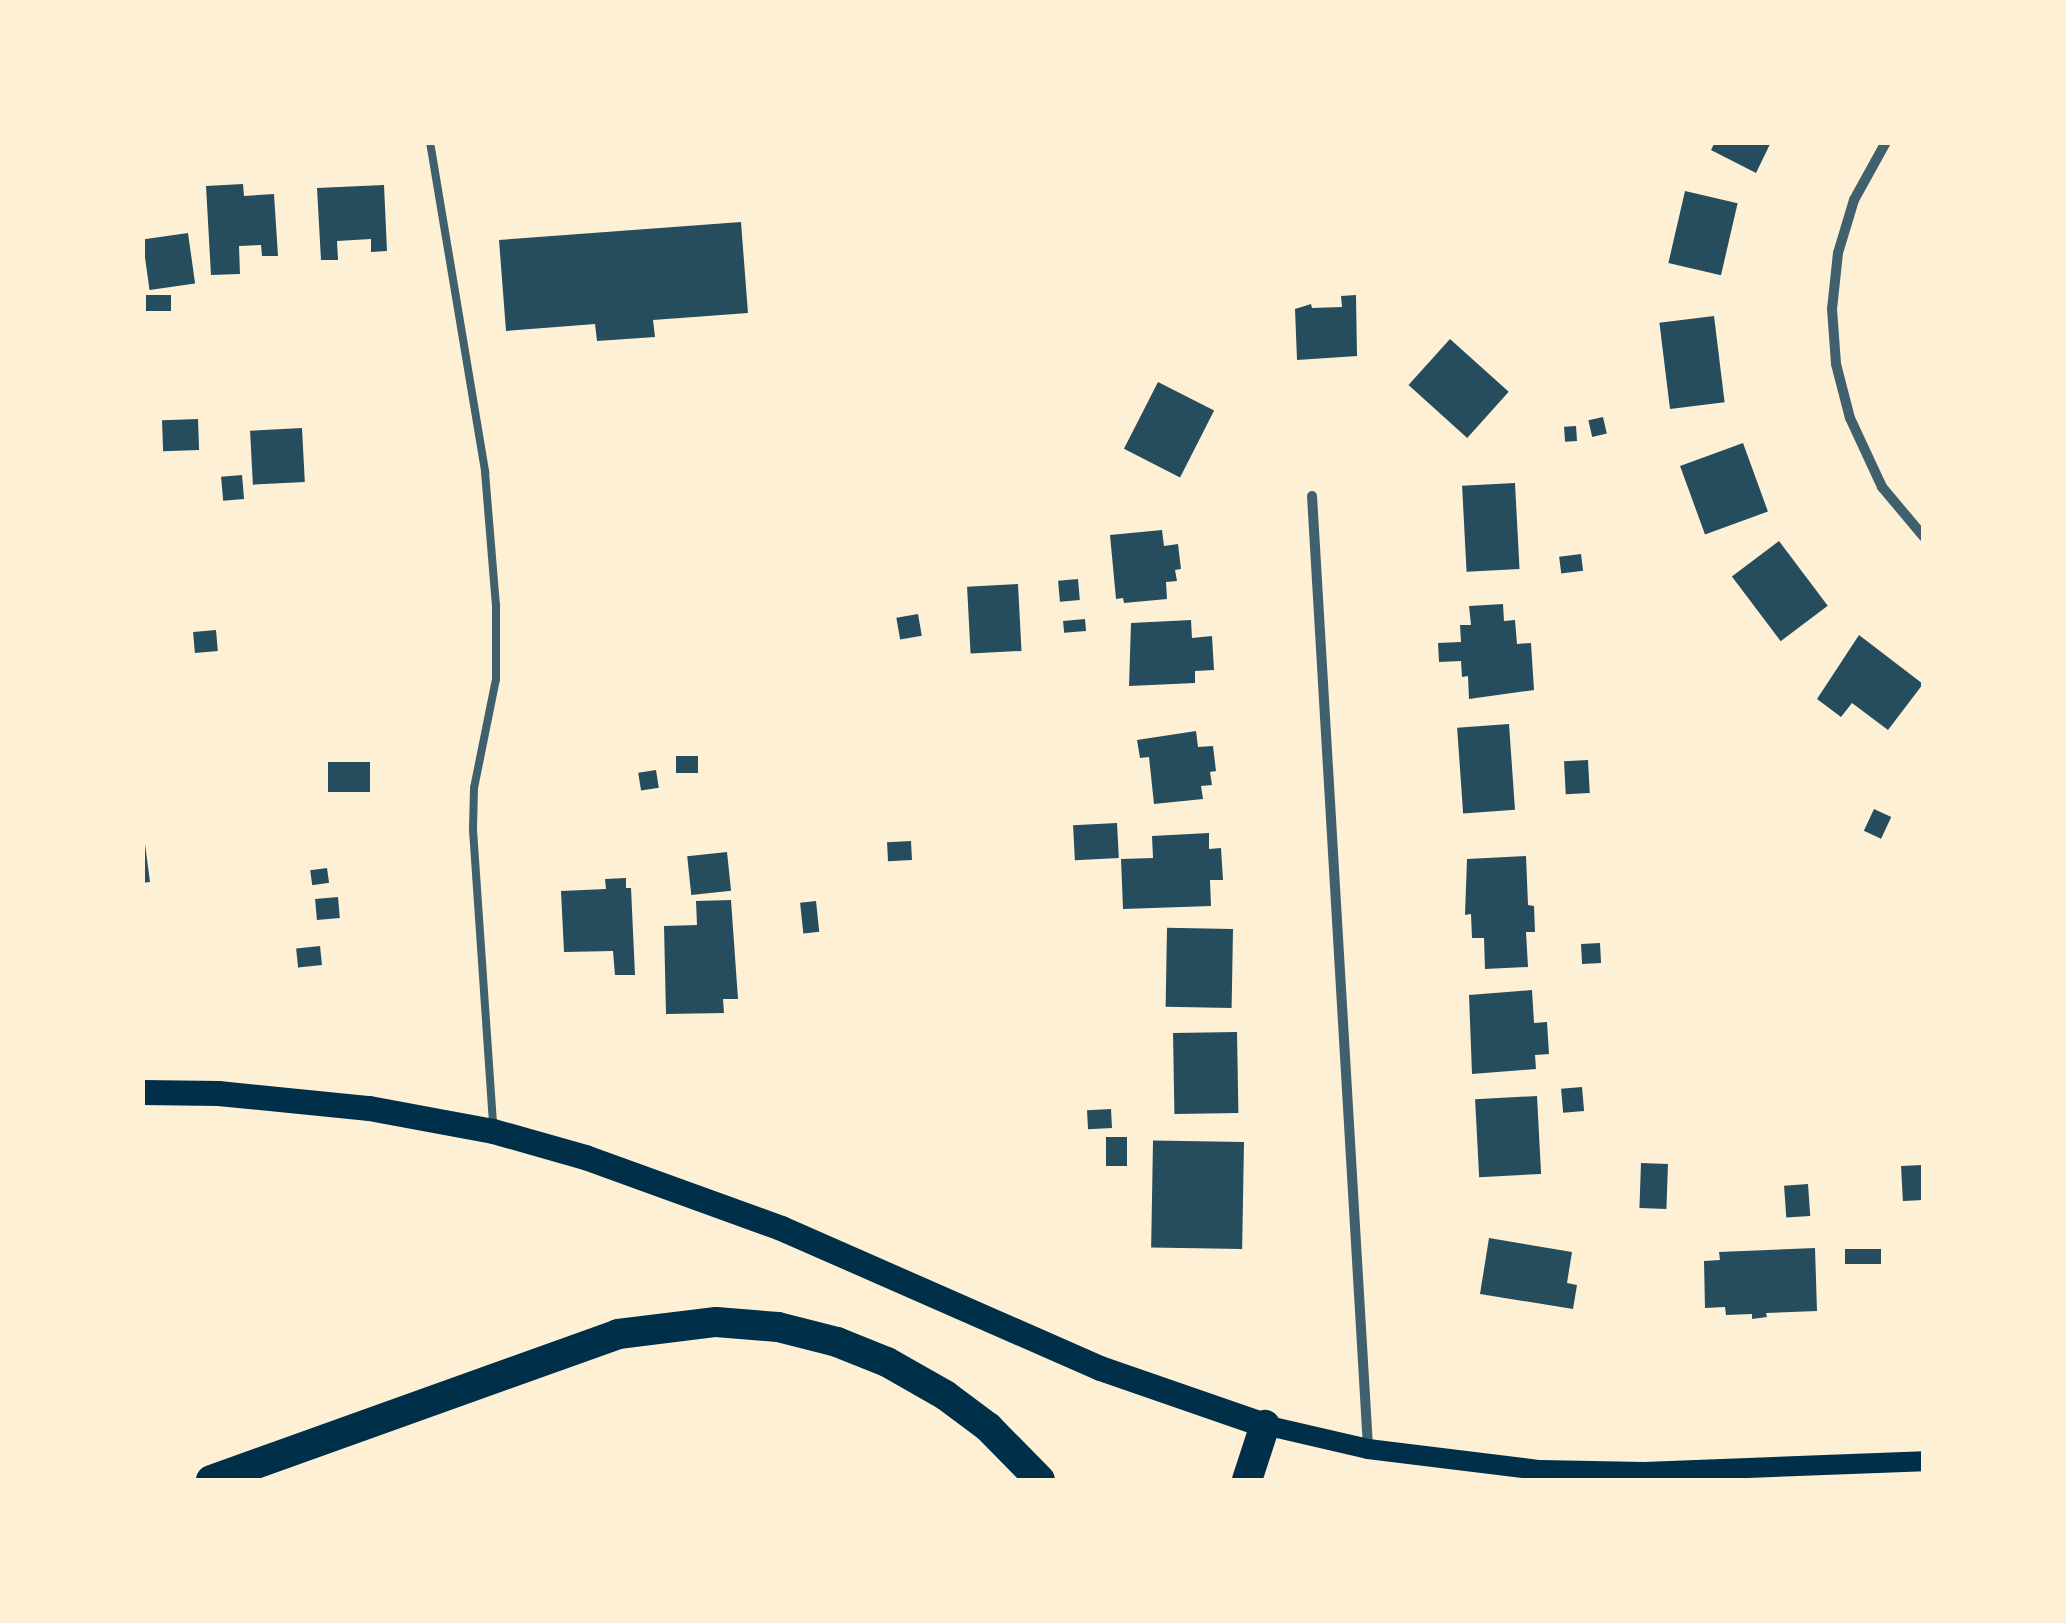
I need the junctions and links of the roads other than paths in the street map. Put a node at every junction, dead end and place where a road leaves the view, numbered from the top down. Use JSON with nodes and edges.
{"nodes":[{"id":1,"x":430,"y":142,"type":"edge"},
{"id":2,"x":1886,"y":142,"type":"edge"},
{"id":3,"x":1312,"y":496,"type":"dead end"},
{"id":4,"x":1924,"y":537,"type":"edge"},
{"id":5,"x":142,"y":1092,"type":"edge"},
{"id":6,"x":493,"y":1131,"type":"junction"},
{"id":7,"x":1266,"y":1425,"type":"junction"},
{"id":8,"x":1368,"y":1449,"type":"junction"},
{"id":9,"x":1924,"y":1461,"type":"edge"},
{"id":10,"x":1644,"y":1476,"type":"edge"},
{"id":11,"x":211,"y":1480,"type":"edge"},
{"id":12,"x":1040,"y":1480,"type":"edge"},
{"id":13,"x":1247,"y":1480,"type":"edge"}],
"edges":[{"from":1,"to":6,"type":"lane"},
{"from":2,"to":4,"type":"street"},
{"from":3,"to":8,"type":"street"},
{"from":5,"to":6,"type":"main road"},
{"from":6,"to":7,"type":"main road"},
{"from":7,"to":8,"type":"main road"},
{"from":7,"to":13,"type":"highway"},
{"from":8,"to":10,"type":"main road"},
{"from":9,"to":10,"type":"main road"},
{"from":11,"to":12,"type":"highway"}]}
